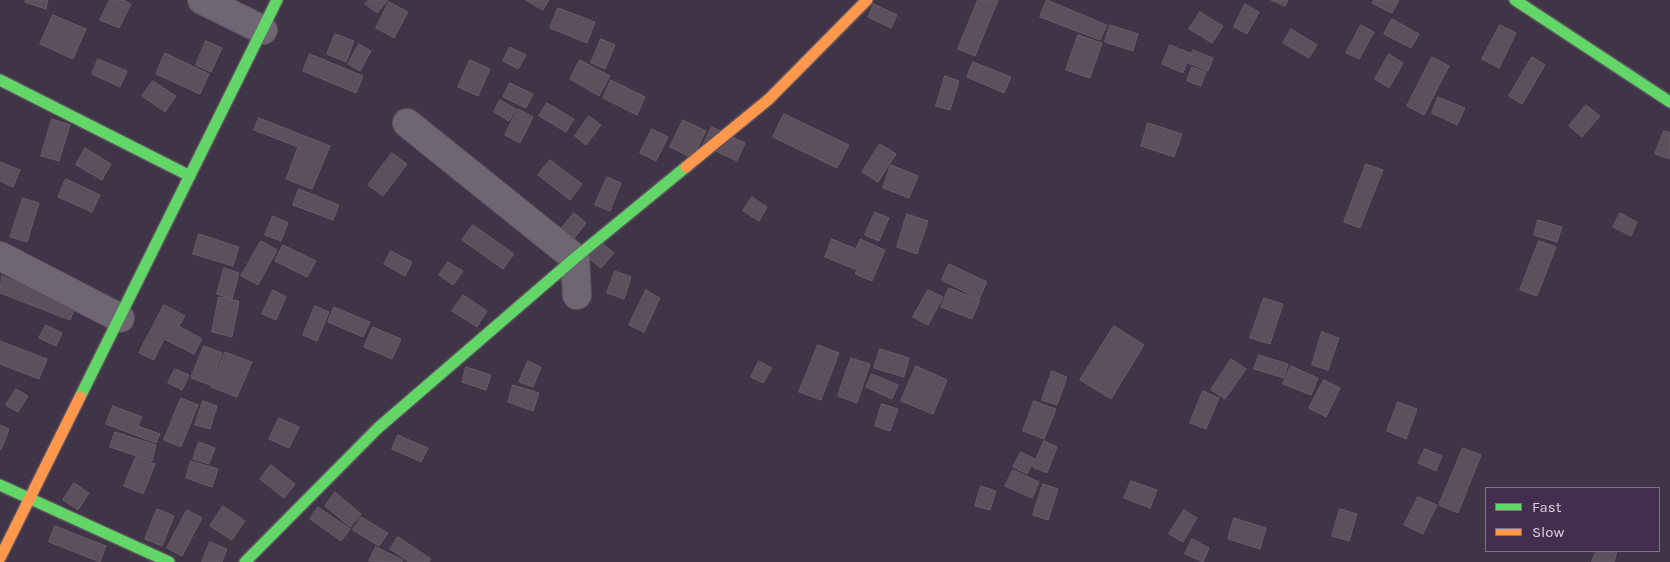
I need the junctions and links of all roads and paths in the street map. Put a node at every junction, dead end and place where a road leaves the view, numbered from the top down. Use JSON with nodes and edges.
{"nodes":[{"id":1,"x":202,"y":0,"type":"edge"},
{"id":2,"x":278,"y":0,"type":"edge"},
{"id":3,"x":867,"y":0,"type":"edge"},
{"id":4,"x":1514,"y":0,"type":"edge"},
{"id":5,"x":263,"y":30,"type":"junction"},
{"id":6,"x":0,"y":80,"type":"edge"},
{"id":7,"x":1670,"y":102,"type":"edge"},
{"id":8,"x":407,"y":124,"type":"dead end"},
{"id":9,"x":190,"y":176,"type":"junction"},
{"id":10,"x":0,"y":256,"type":"edge"},
{"id":11,"x":575,"y":258,"type":"junction"},
{"id":12,"x":577,"y":295,"type":"dead end"},
{"id":13,"x":120,"y":318,"type":"junction"},
{"id":14,"x":0,"y":485,"type":"edge"},
{"id":15,"x":30,"y":498,"type":"junction"},
{"id":16,"x":0,"y":558,"type":"edge"},
{"id":17,"x":169,"y":562,"type":"edge"},
{"id":18,"x":245,"y":562,"type":"edge"}],
"edges":[{"from":1,"to":5,"type":"street"},
{"from":2,"to":5,"type":"street"},
{"from":3,"to":11,"type":"street"},
{"from":4,"to":7,"type":"street"},
{"from":5,"to":9,"type":"street"},
{"from":6,"to":9,"type":"street"},
{"from":8,"to":11,"type":"street"},
{"from":9,"to":13,"type":"street"},
{"from":10,"to":13,"type":"street"},
{"from":11,"to":12,"type":"street"},
{"from":11,"to":18,"type":"street"},
{"from":13,"to":15,"type":"street"},
{"from":14,"to":15,"type":"street"},
{"from":15,"to":16,"type":"street"},
{"from":15,"to":17,"type":"street"}]}
